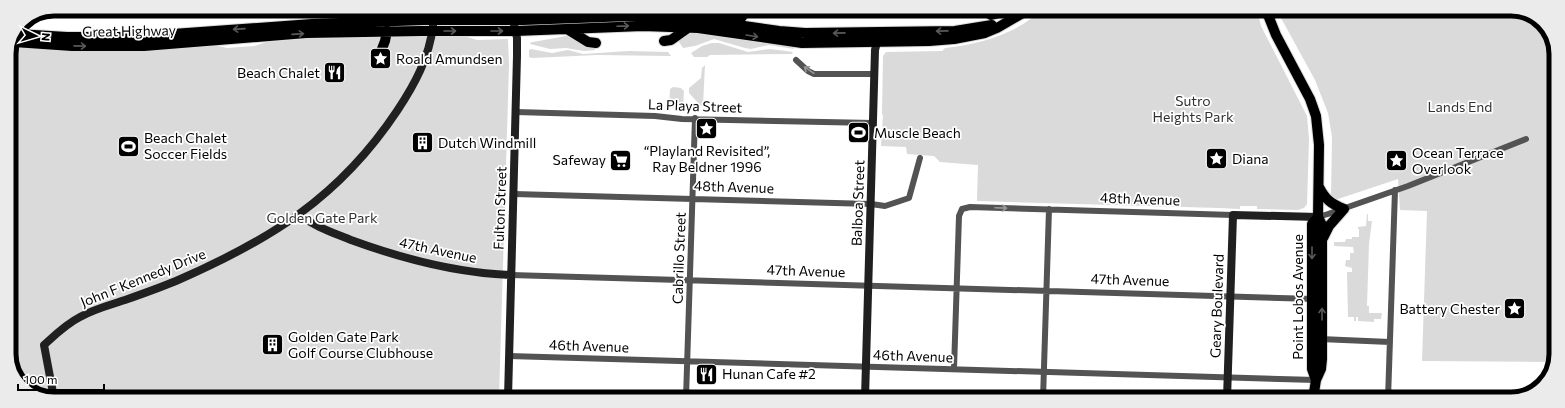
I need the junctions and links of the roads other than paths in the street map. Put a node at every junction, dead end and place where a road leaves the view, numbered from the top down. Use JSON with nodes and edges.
{"nodes":[{"id":1,"x":454,"y":16,"type":"edge"},
{"id":2,"x":1018,"y":16,"type":"edge"},
{"id":3,"x":1268,"y":16,"type":"edge"},
{"id":4,"x":742,"y":17,"type":"dead end"},
{"id":5,"x":475,"y":19,"type":"junction"},
{"id":6,"x":433,"y":20,"type":"junction"},
{"id":7,"x":512,"y":20,"type":"junction"},
{"id":8,"x":371,"y":22,"type":"junction"},
{"id":9,"x":727,"y":23,"type":"junction"},
{"id":10,"x":274,"y":27,"type":"junction"},
{"id":11,"x":688,"y":28,"type":"junction"},
{"id":12,"x":567,"y":29,"type":"junction"},
{"id":13,"x":387,"y":31,"type":"junction"},
{"id":14,"x":432,"y":31,"type":"junction"},
{"id":15,"x":515,"y":31,"type":"junction"},
{"id":16,"x":166,"y":33,"type":"junction"},
{"id":17,"x":21,"y":34,"type":"edge"},
{"id":18,"x":33,"y":35,"type":"junction"},
{"id":19,"x":878,"y":37,"type":"junction"},
{"id":20,"x":19,"y":40,"type":"edge"},
{"id":21,"x":18,"y":41,"type":"edge"},
{"id":22,"x":259,"y":41,"type":"junction"},
{"id":23,"x":664,"y":41,"type":"dead end"},
{"id":24,"x":196,"y":42,"type":"junction"},
{"id":25,"x":596,"y":43,"type":"dead end"},
{"id":26,"x":60,"y":46,"type":"junction"},
{"id":27,"x":134,"y":46,"type":"junction"},
{"id":28,"x":380,"y":54,"type":"dead end"},
{"id":29,"x":796,"y":60,"type":"dead end"},
{"id":30,"x":874,"y":74,"type":"junction"},
{"id":31,"x":516,"y":112,"type":"junction"},
{"id":32,"x":695,"y":118,"type":"junction"},
{"id":33,"x":873,"y":123,"type":"junction"},
{"id":34,"x":1526,"y":139,"type":"dead end"},
{"id":35,"x":920,"y":158,"type":"dead end"},
{"id":36,"x":1319,"y":187,"type":"junction"},
{"id":37,"x":1394,"y":190,"type":"junction"},
{"id":38,"x":514,"y":194,"type":"junction"},
{"id":39,"x":692,"y":199,"type":"junction"},
{"id":40,"x":871,"y":204,"type":"junction"},
{"id":41,"x":1344,"y":209,"type":"junction"},
{"id":42,"x":1049,"y":210,"type":"junction"},
{"id":43,"x":300,"y":215,"type":"junction"},
{"id":44,"x":1233,"y":215,"type":"junction"},
{"id":45,"x":1318,"y":216,"type":"junction"},
{"id":46,"x":1322,"y":243,"type":"junction"},
{"id":47,"x":511,"y":275,"type":"junction"},
{"id":48,"x":690,"y":280,"type":"junction"},
{"id":49,"x":868,"y":286,"type":"junction"},
{"id":50,"x":956,"y":288,"type":"junction"},
{"id":51,"x":1047,"y":291,"type":"junction"},
{"id":52,"x":1231,"y":296,"type":"junction"},
{"id":53,"x":1317,"y":299,"type":"junction"},
{"id":54,"x":1317,"y":339,"type":"junction"},
{"id":55,"x":1390,"y":342,"type":"junction"},
{"id":56,"x":509,"y":356,"type":"junction"},
{"id":57,"x":688,"y":361,"type":"junction"},
{"id":58,"x":866,"y":367,"type":"junction"},
{"id":59,"x":954,"y":369,"type":"junction"},
{"id":60,"x":1044,"y":372,"type":"junction"},
{"id":61,"x":1228,"y":377,"type":"junction"},
{"id":62,"x":1316,"y":380,"type":"junction"},
{"id":63,"x":53,"y":392,"type":"edge"},
{"id":64,"x":508,"y":392,"type":"edge"},
{"id":65,"x":686,"y":392,"type":"edge"},
{"id":66,"x":865,"y":392,"type":"edge"},
{"id":67,"x":1043,"y":392,"type":"edge"},
{"id":68,"x":1228,"y":392,"type":"edge"},
{"id":69,"x":1313,"y":392,"type":"edge"},
{"id":70,"x":1388,"y":392,"type":"edge"}],
"edges":[{"from":1,"to":5,"type":"main road"},
{"from":2,"to":19,"type":"main road","name":"Great Highway"},
{"from":3,"to":36,"type":"main road","name":"Point Lobos Avenue"},
{"from":4,"to":9,"type":"main road"},
{"from":5,"to":6,"type":"main road","name":"Great Highway"},
{"from":5,"to":7,"type":"main road","name":"Great Highway"},
{"from":6,"to":8,"type":"main road","name":"Great Highway"},
{"from":6,"to":14,"type":"street","name":"John F Kennedy Drive"},
{"from":7,"to":9,"type":"main road","name":"Great Highway"},
{"from":7,"to":15,"type":"street","name":"Fulton Street"},
{"from":8,"to":10,"type":"main road","name":"Great Highway"},
{"from":8,"to":13,"type":"main road"},
{"from":19,"to":9,"type":"main road","name":"Great Highway","one_way":true},
{"from":10,"to":16,"type":"main road","name":"Great Highway","one_way":true},
{"from":10,"to":22,"type":"main road"},
{"from":12,"to":11,"type":"main road","name":"Great Highway","one_way":true},
{"from":11,"to":19,"type":"main road","name":"Great Highway","one_way":true},
{"from":11,"to":23,"type":"main road"},
{"from":12,"to":15,"type":"main road","name":"Great Highway"},
{"from":12,"to":25,"type":"main road"},
{"from":13,"to":14,"type":"main road","name":"Great Highway"},
{"from":22,"to":13,"type":"main road","name":"Great Highway","one_way":true},
{"from":13,"to":28,"type":"main road"},
{"from":14,"to":15,"type":"main road","name":"Great Highway","one_way":true},
{"from":14,"to":43,"type":"street","name":"John F Kennedy Drive"},
{"from":15,"to":31,"type":"street","name":"Fulton Street"},
{"from":16,"to":18,"type":"main road","name":"Great Highway"},
{"from":16,"to":24,"type":"main road"},
{"from":16,"to":27,"type":"main road"},
{"from":17,"to":18,"type":"main road","name":"Great Highway"},
{"from":18,"to":20,"type":"main road"},
{"from":18,"to":26,"type":"main road"},
{"from":19,"to":30,"type":"street","name":"Balboa Street"},
{"from":21,"to":26,"type":"main road","name":"Great Highway"},
{"from":22,"to":24,"type":"main road","name":"Great Highway"},
{"from":24,"to":27,"type":"main road","name":"Great Highway"},
{"from":26,"to":27,"type":"main road","name":"Great Highway","one_way":true},
{"from":30,"to":29,"type":"street","one_way":true},
{"from":30,"to":33,"type":"street","name":"Balboa Street"},
{"from":31,"to":32,"type":"street","name":"La Playa Street"},
{"from":31,"to":38,"type":"street","name":"Fulton Street"},
{"from":32,"to":33,"type":"street","name":"La Playa Street"},
{"from":32,"to":39,"type":"street","name":"Cabrillo Street"},
{"from":33,"to":40,"type":"street","name":"Balboa Street"},
{"from":34,"to":37,"type":"street"},
{"from":35,"to":40,"type":"street","name":"48th Avenue"},
{"from":36,"to":41,"type":"main road"},
{"from":36,"to":45,"type":"main road","name":"Point Lobos Avenue"},
{"from":37,"to":41,"type":"street"},
{"from":37,"to":55,"type":"street"},
{"from":38,"to":39,"type":"street","name":"48th Avenue"},
{"from":38,"to":47,"type":"street","name":"Fulton Street"},
{"from":39,"to":40,"type":"street","name":"48th Avenue"},
{"from":39,"to":48,"type":"street","name":"Cabrillo Street"},
{"from":40,"to":49,"type":"street","name":"Balboa Street"},
{"from":41,"to":45,"type":"street"},
{"from":41,"to":46,"type":"main road"},
{"from":42,"to":44,"type":"street","name":"48th Avenue"},
{"from":50,"to":42,"type":"street","name":"48th Avenue","one_way":true},
{"from":42,"to":51,"type":"street"},
{"from":43,"to":47,"type":"street","name":"47th Avenue"},
{"from":43,"to":63,"type":"street","name":"John F Kennedy Drive"},
{"from":44,"to":45,"type":"street","name":"48th Avenue"},
{"from":44,"to":52,"type":"street","name":"Geary Boulevard"},
{"from":45,"to":46,"type":"main road","name":"Point Lobos Avenue"},
{"from":45,"to":53,"type":"main road","name":"Point Lobos Avenue","one_way":true},
{"from":46,"to":53,"type":"main road","name":"Point Lobos Avenue"},
{"from":47,"to":48,"type":"street","name":"47th Avenue"},
{"from":47,"to":56,"type":"street","name":"Fulton Street"},
{"from":48,"to":49,"type":"street","name":"47th Avenue"},
{"from":48,"to":57,"type":"street","name":"Cabrillo Street"},
{"from":49,"to":50,"type":"street","name":"47th Avenue"},
{"from":49,"to":58,"type":"street","name":"Balboa Street"},
{"from":50,"to":51,"type":"street","name":"47th Avenue"},
{"from":50,"to":59,"type":"street"},
{"from":51,"to":52,"type":"street","name":"47th Avenue"},
{"from":51,"to":60,"type":"street"},
{"from":52,"to":53,"type":"street","name":"47th Avenue"},
{"from":52,"to":61,"type":"street","name":"Geary Boulevard"},
{"from":53,"to":54,"type":"main road","name":"Point Lobos Avenue"},
{"from":54,"to":55,"type":"street"},
{"from":54,"to":62,"type":"main road","name":"Point Lobos Avenue"},
{"from":55,"to":70,"type":"street"},
{"from":56,"to":57,"type":"street","name":"46th Avenue"},
{"from":56,"to":64,"type":"street","name":"Fulton Street"},
{"from":57,"to":58,"type":"street","name":"46th Avenue"},
{"from":57,"to":65,"type":"street","name":"Cabrillo Street"},
{"from":58,"to":59,"type":"street","name":"46th Avenue"},
{"from":58,"to":66,"type":"street","name":"Balboa Street"},
{"from":59,"to":60,"type":"street","name":"46th Avenue"},
{"from":60,"to":61,"type":"street","name":"46th Avenue"},
{"from":60,"to":67,"type":"street"},
{"from":61,"to":62,"type":"street","name":"46th Avenue"},
{"from":61,"to":68,"type":"street","name":"Geary Boulevard"},
{"from":62,"to":69,"type":"main road","name":"Point Lobos Avenue"}]}
